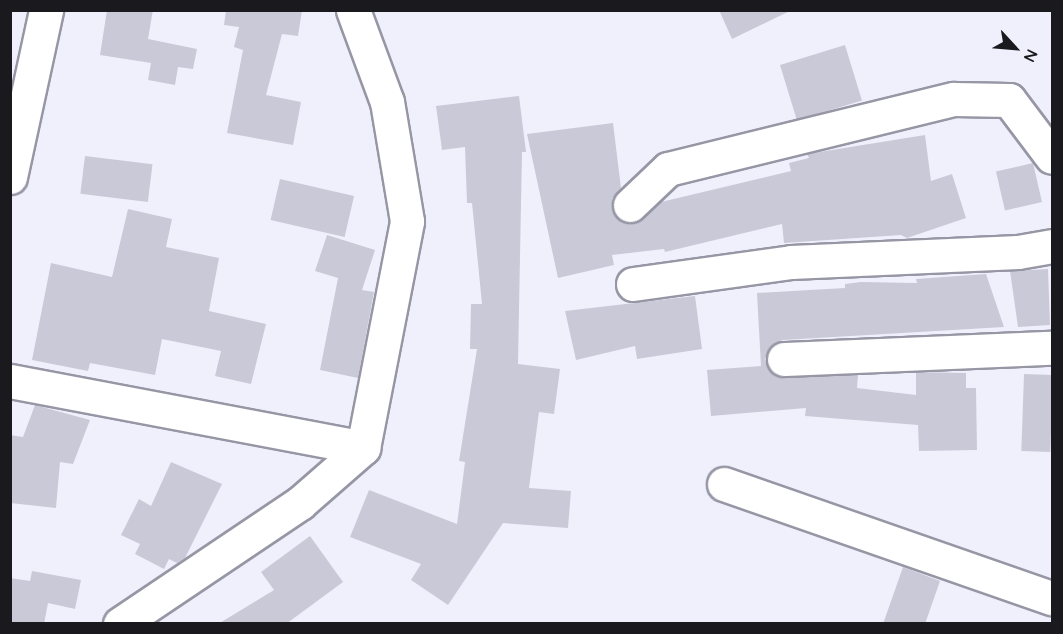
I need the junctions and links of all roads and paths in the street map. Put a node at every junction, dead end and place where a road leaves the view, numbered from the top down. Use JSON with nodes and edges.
{"nodes":[{"id":1,"x":46,"y":10,"type":"edge"},
{"id":2,"x":353,"y":10,"type":"edge"},
{"id":3,"x":1053,"y":157,"type":"edge"},
{"id":4,"x":10,"y":177,"type":"edge"},
{"id":5,"x":630,"y":205,"type":"dead end"},
{"id":6,"x":1053,"y":246,"type":"edge"},
{"id":7,"x":633,"y":284,"type":"dead end"},
{"id":8,"x":1053,"y":348,"type":"edge"},
{"id":9,"x":784,"y":359,"type":"dead end"},
{"id":10,"x":10,"y":381,"type":"edge"},
{"id":11,"x":363,"y":448,"type":"junction"},
{"id":12,"x":724,"y":484,"type":"dead end"},
{"id":13,"x":1053,"y":598,"type":"edge"},
{"id":14,"x":120,"y":624,"type":"edge"}],
"edges":[{"from":1,"to":4,"type":"street"},
{"from":2,"to":11,"type":"street"},
{"from":3,"to":5,"type":"street"},
{"from":6,"to":7,"type":"street"},
{"from":8,"to":9,"type":"street"},
{"from":10,"to":11,"type":"street"},
{"from":11,"to":14,"type":"street"},
{"from":12,"to":13,"type":"street"}]}
